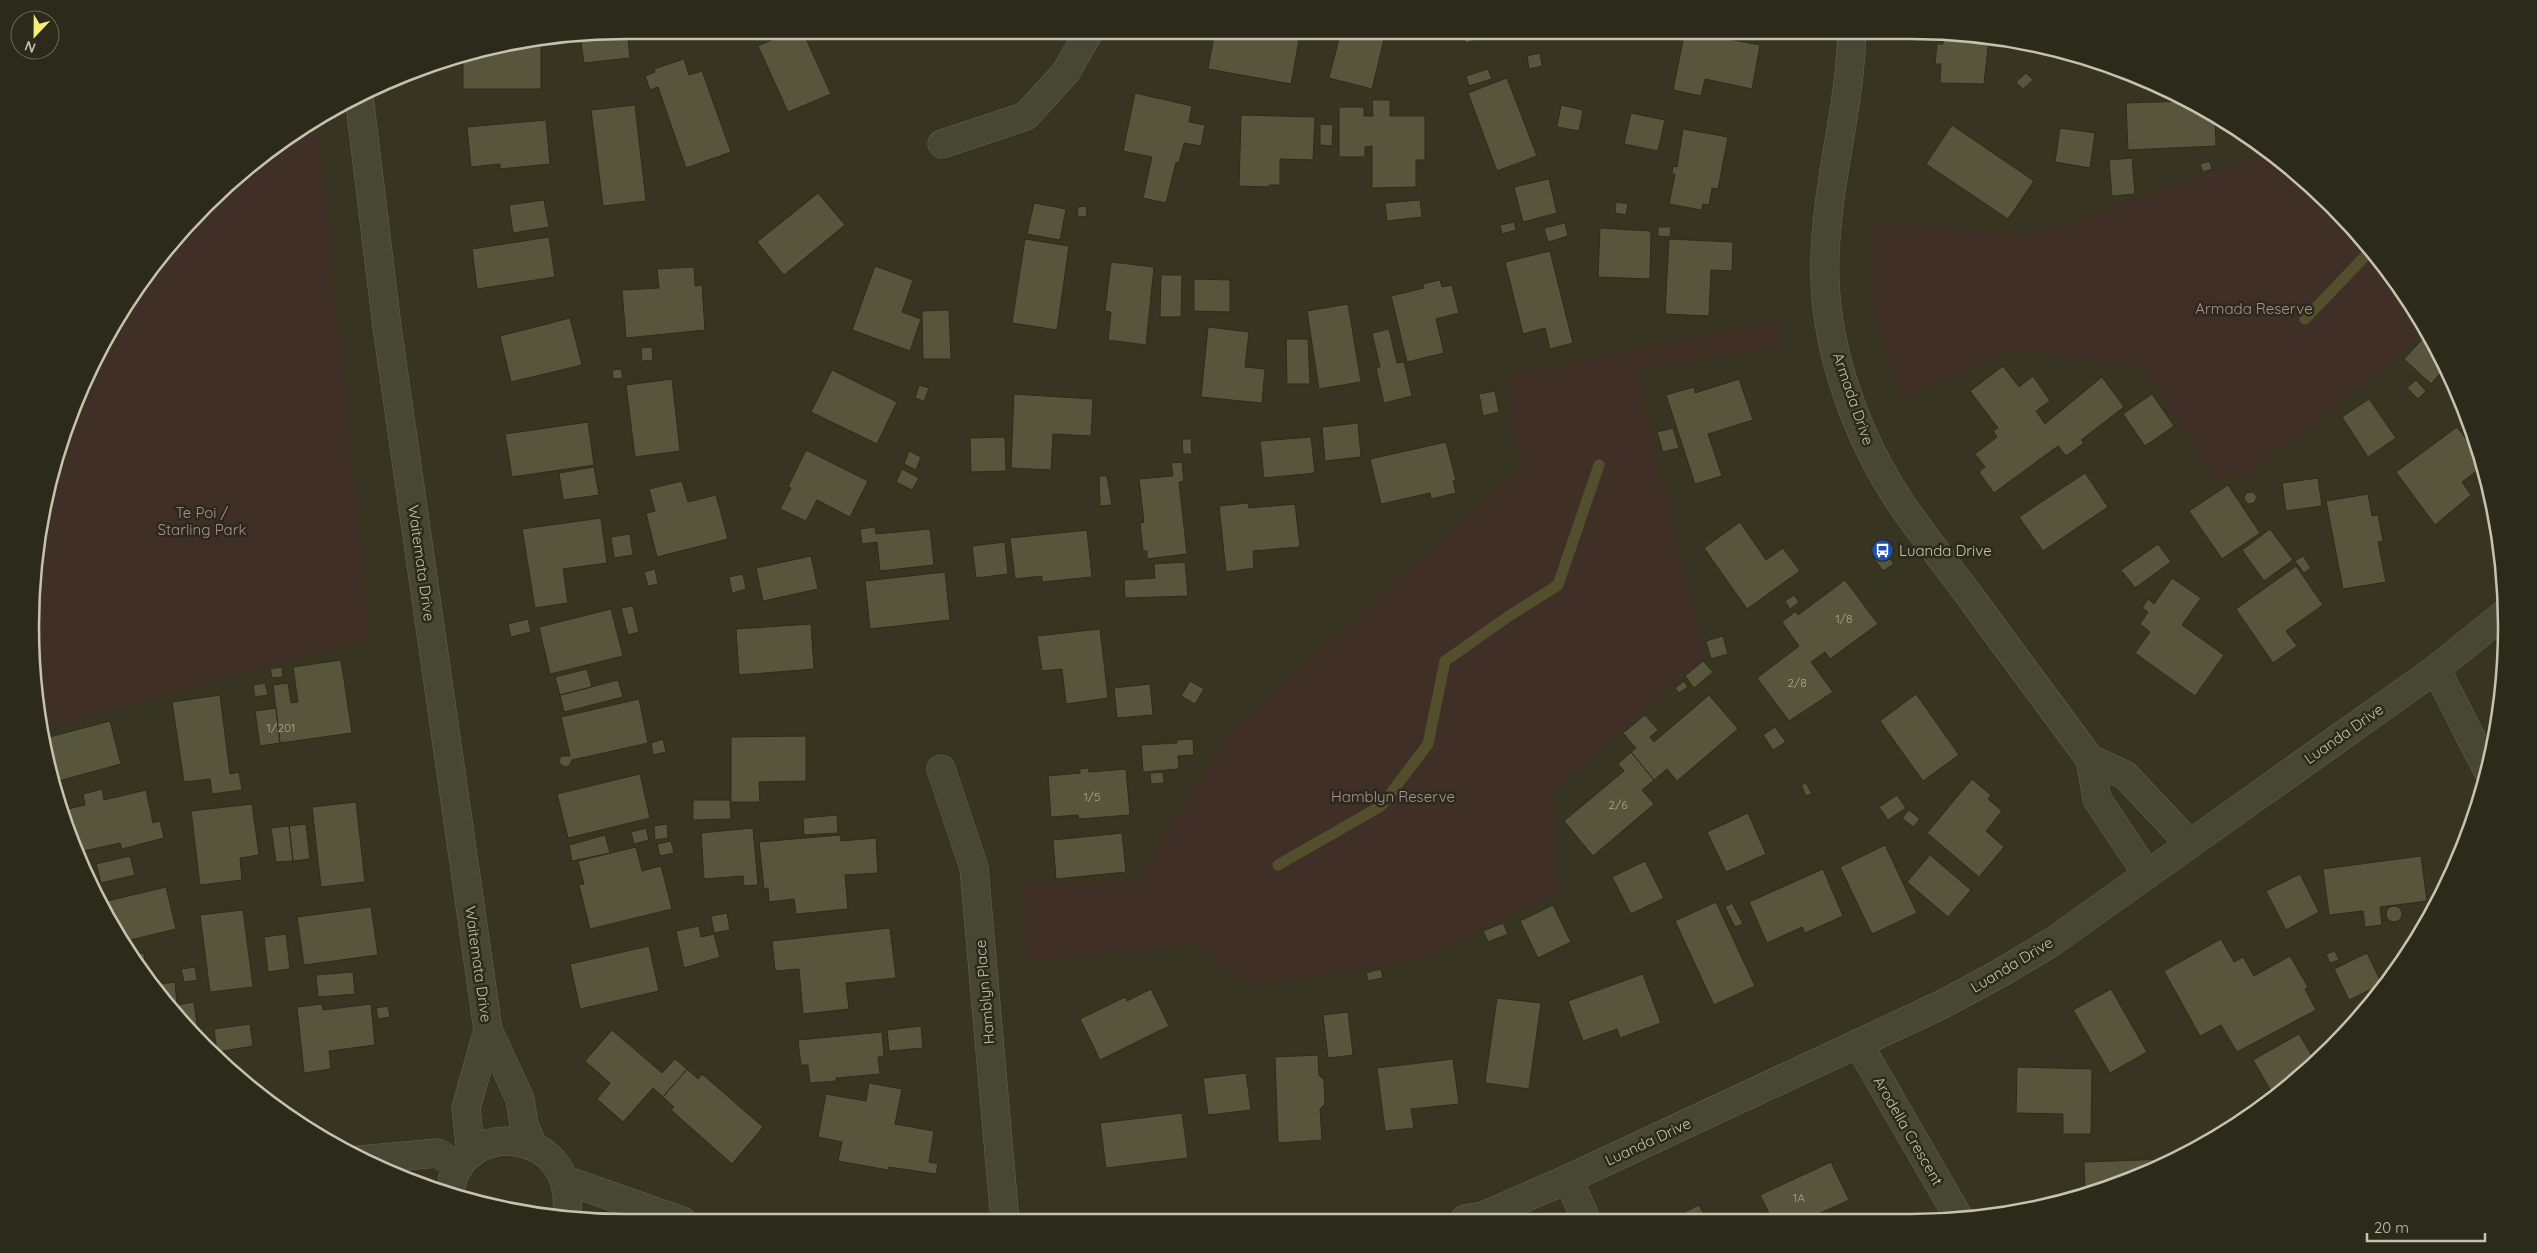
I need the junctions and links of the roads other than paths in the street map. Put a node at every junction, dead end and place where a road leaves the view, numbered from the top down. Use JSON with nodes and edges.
{"nodes":[{"id":1,"x":1085,"y":39,"type":"edge"},
{"id":2,"x":1851,"y":39,"type":"edge"},
{"id":3,"x":360,"y":103,"type":"edge"},
{"id":4,"x":942,"y":144,"type":"dead end"},
{"id":5,"x":2498,"y":619,"type":"edge"},
{"id":6,"x":2436,"y":669,"type":"junction"},
{"id":7,"x":2090,"y":759,"type":"junction"},
{"id":8,"x":2482,"y":760,"type":"edge"},
{"id":9,"x":941,"y":769,"type":"dead end"},
{"id":10,"x":2189,"y":843,"type":"junction"},
{"id":11,"x":2147,"y":874,"type":"junction"},
{"id":12,"x":488,"y":1030,"type":"junction"},
{"id":13,"x":1858,"y":1043,"type":"junction"},
{"id":14,"x":533,"y":1146,"type":"junction"},
{"id":15,"x":377,"y":1159,"type":"edge"},
{"id":16,"x":465,"y":1160,"type":"junction"},
{"id":17,"x":1568,"y":1179,"type":"junction"},
{"id":18,"x":565,"y":1180,"type":"junction"},
{"id":19,"x":451,"y":1187,"type":"edge"},
{"id":20,"x":567,"y":1211,"type":"edge"},
{"id":21,"x":1956,"y":1212,"type":"edge"},
{"id":22,"x":660,"y":1214,"type":"edge"},
{"id":23,"x":1004,"y":1214,"type":"edge"},
{"id":24,"x":1488,"y":1214,"type":"edge"},
{"id":25,"x":1584,"y":1214,"type":"edge"}],
"edges":[{"from":1,"to":4,"type":"street"},
{"from":2,"to":7,"type":"street","name":"Armada Drive"},
{"from":3,"to":12,"type":"street","name":"Waitemata Drive"},
{"from":5,"to":6,"type":"street","name":"Luanda Drive"},
{"from":6,"to":8,"type":"street"},
{"from":6,"to":10,"type":"street","name":"Luanda Drive"},
{"from":7,"to":10,"type":"street","name":"Armada Drive"},
{"from":7,"to":11,"type":"street","name":"Armada Drive"},
{"from":9,"to":23,"type":"street","name":"Hamblyn Place"},
{"from":10,"to":11,"type":"street","name":"Luanda Drive"},
{"from":11,"to":13,"type":"street","name":"Luanda Drive"},
{"from":12,"to":14,"type":"street","name":"Waitemata Drive"},
{"from":12,"to":16,"type":"street","name":"Waitemata Drive"},
{"from":13,"to":17,"type":"street","name":"Luanda Drive"},
{"from":13,"to":21,"type":"street","name":"Arodella Crescent"},
{"from":14,"to":16,"type":"street"},
{"from":14,"to":18,"type":"street"},
{"from":15,"to":16,"type":"street"},
{"from":16,"to":19,"type":"street"},
{"from":17,"to":24,"type":"street","name":"Luanda Drive"},
{"from":17,"to":25,"type":"street"},
{"from":18,"to":20,"type":"street"},
{"from":18,"to":22,"type":"street"}]}
